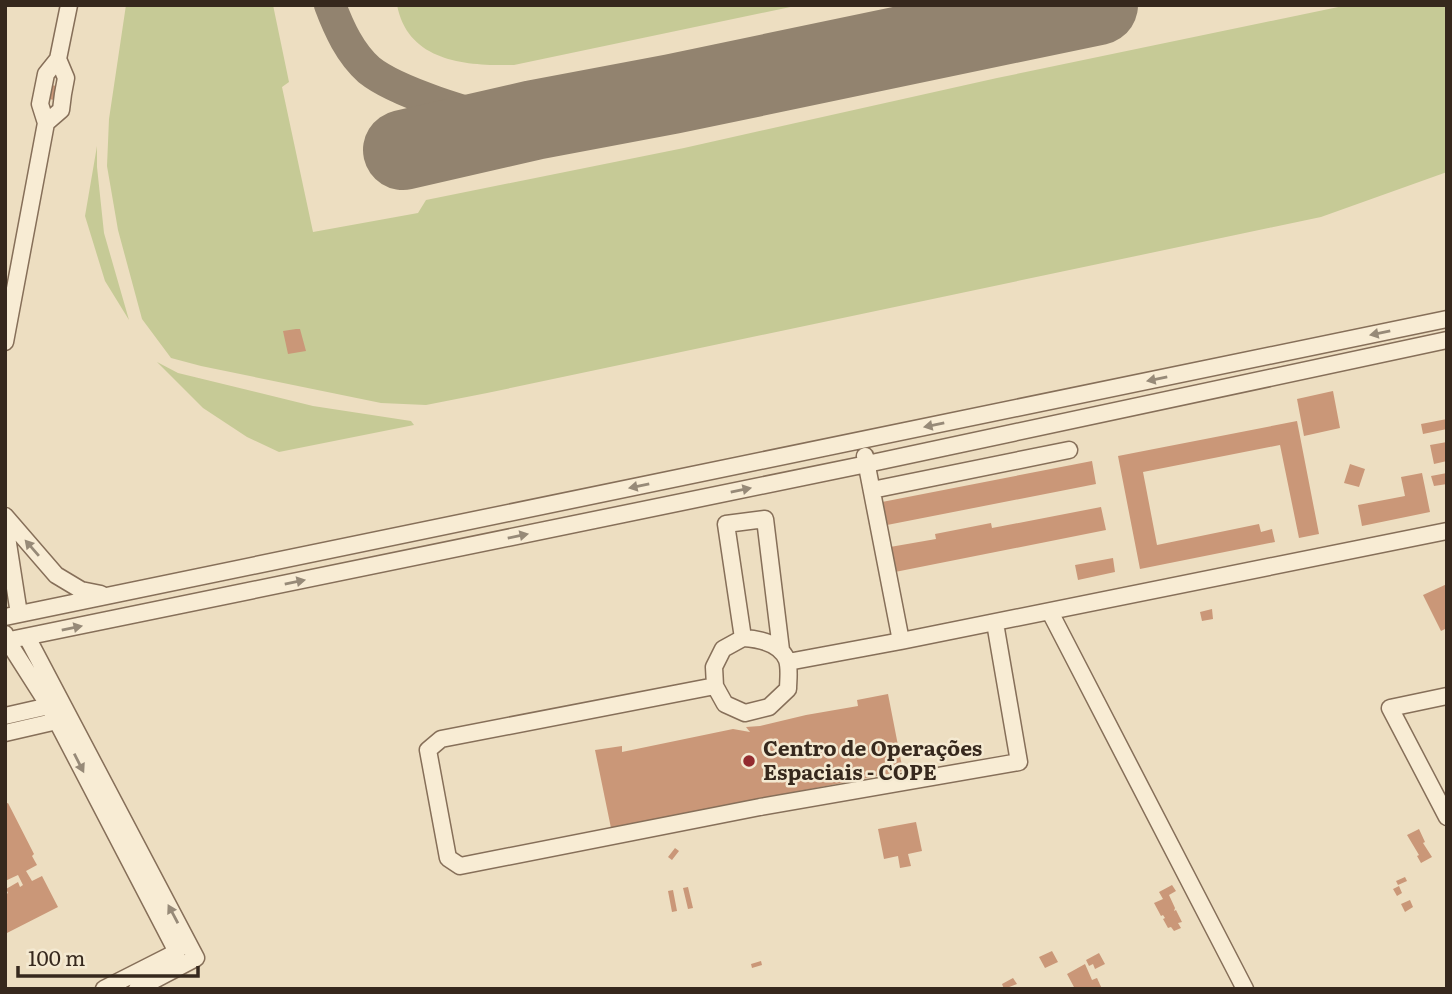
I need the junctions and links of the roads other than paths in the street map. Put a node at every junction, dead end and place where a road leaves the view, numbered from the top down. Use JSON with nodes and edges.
{"nodes":[{"id":1,"x":69,"y":5,"type":"edge"},
{"id":2,"x":1447,"y":319,"type":"edge"},
{"id":3,"x":1447,"y":340,"type":"edge"},
{"id":4,"x":5,"y":342,"type":"edge"},
{"id":5,"x":904,"y":431,"type":"junction"},
{"id":6,"x":862,"y":440,"type":"junction"},
{"id":7,"x":1069,"y":450,"type":"dead end"},
{"id":8,"x":909,"y":455,"type":"junction"},
{"id":9,"x":764,"y":460,"type":"junction"},
{"id":10,"x":867,"y":464,"type":"junction"},
{"id":11,"x":769,"y":484,"type":"junction"},
{"id":12,"x":872,"y":490,"type":"junction"},
{"id":13,"x":5,"y":516,"type":"edge"},
{"id":14,"x":5,"y":524,"type":"edge"},
{"id":15,"x":1447,"y":531,"type":"edge"},
{"id":16,"x":107,"y":596,"type":"junction"},
{"id":17,"x":1050,"y":612,"type":"junction"},
{"id":18,"x":12,"y":615,"type":"edge"},
{"id":19,"x":995,"y":623,"type":"junction"},
{"id":20,"x":27,"y":637,"type":"junction"},
{"id":21,"x":6,"y":638,"type":"edge"},
{"id":22,"x":743,"y":638,"type":"junction"},
{"id":23,"x":901,"y":641,"type":"junction"},
{"id":24,"x":785,"y":656,"type":"junction"},
{"id":25,"x":715,"y":686,"type":"junction"},
{"id":26,"x":1447,"y":696,"type":"edge"},
{"id":27,"x":49,"y":706,"type":"junction"},
{"id":28,"x":5,"y":716,"type":"edge"},
{"id":29,"x":57,"y":721,"type":"junction"},
{"id":30,"x":5,"y":733,"type":"edge"},
{"id":31,"x":1447,"y":817,"type":"edge"},
{"id":32,"x":104,"y":989,"type":"edge"},
{"id":33,"x":137,"y":989,"type":"edge"},
{"id":34,"x":1245,"y":989,"type":"edge"}],
"edges":[{"from":1,"to":4,"type":"street"},
{"from":2,"to":5,"type":"street","one_way":true},
{"from":3,"to":8,"type":"street"},
{"from":5,"to":6,"type":"street"},
{"from":5,"to":8,"type":"street"},
{"from":6,"to":9,"type":"street"},
{"from":6,"to":10,"type":"street"},
{"from":7,"to":12,"type":"street"},
{"from":8,"to":10,"type":"street"},
{"from":9,"to":11,"type":"street"},
{"from":9,"to":16,"type":"street","one_way":true},
{"from":10,"to":11,"type":"street"},
{"from":10,"to":12,"type":"street"},
{"from":20,"to":11,"type":"street","one_way":true},
{"from":12,"to":23,"type":"street"},
{"from":16,"to":13,"type":"street","one_way":true},
{"from":14,"to":18,"type":"street"},
{"from":15,"to":17,"type":"street"},
{"from":16,"to":18,"type":"street"},
{"from":17,"to":19,"type":"street"},
{"from":17,"to":34,"type":"street"},
{"from":19,"to":23,"type":"street"},
{"from":19,"to":25,"type":"street"},
{"from":20,"to":21,"type":"street"},
{"from":33,"to":20,"type":"street","one_way":true},
{"from":21,"to":27,"type":"street"},
{"from":22,"to":24,"type":"street"},
{"from":22,"to":24,"type":"street"},
{"from":22,"to":25,"type":"street"},
{"from":23,"to":24,"type":"street"},
{"from":24,"to":25,"type":"street"},
{"from":26,"to":31,"type":"street"},
{"from":27,"to":28,"type":"street"},
{"from":27,"to":29,"type":"street"},
{"from":29,"to":30,"type":"street"},
{"from":29,"to":32,"type":"street","one_way":true}]}
